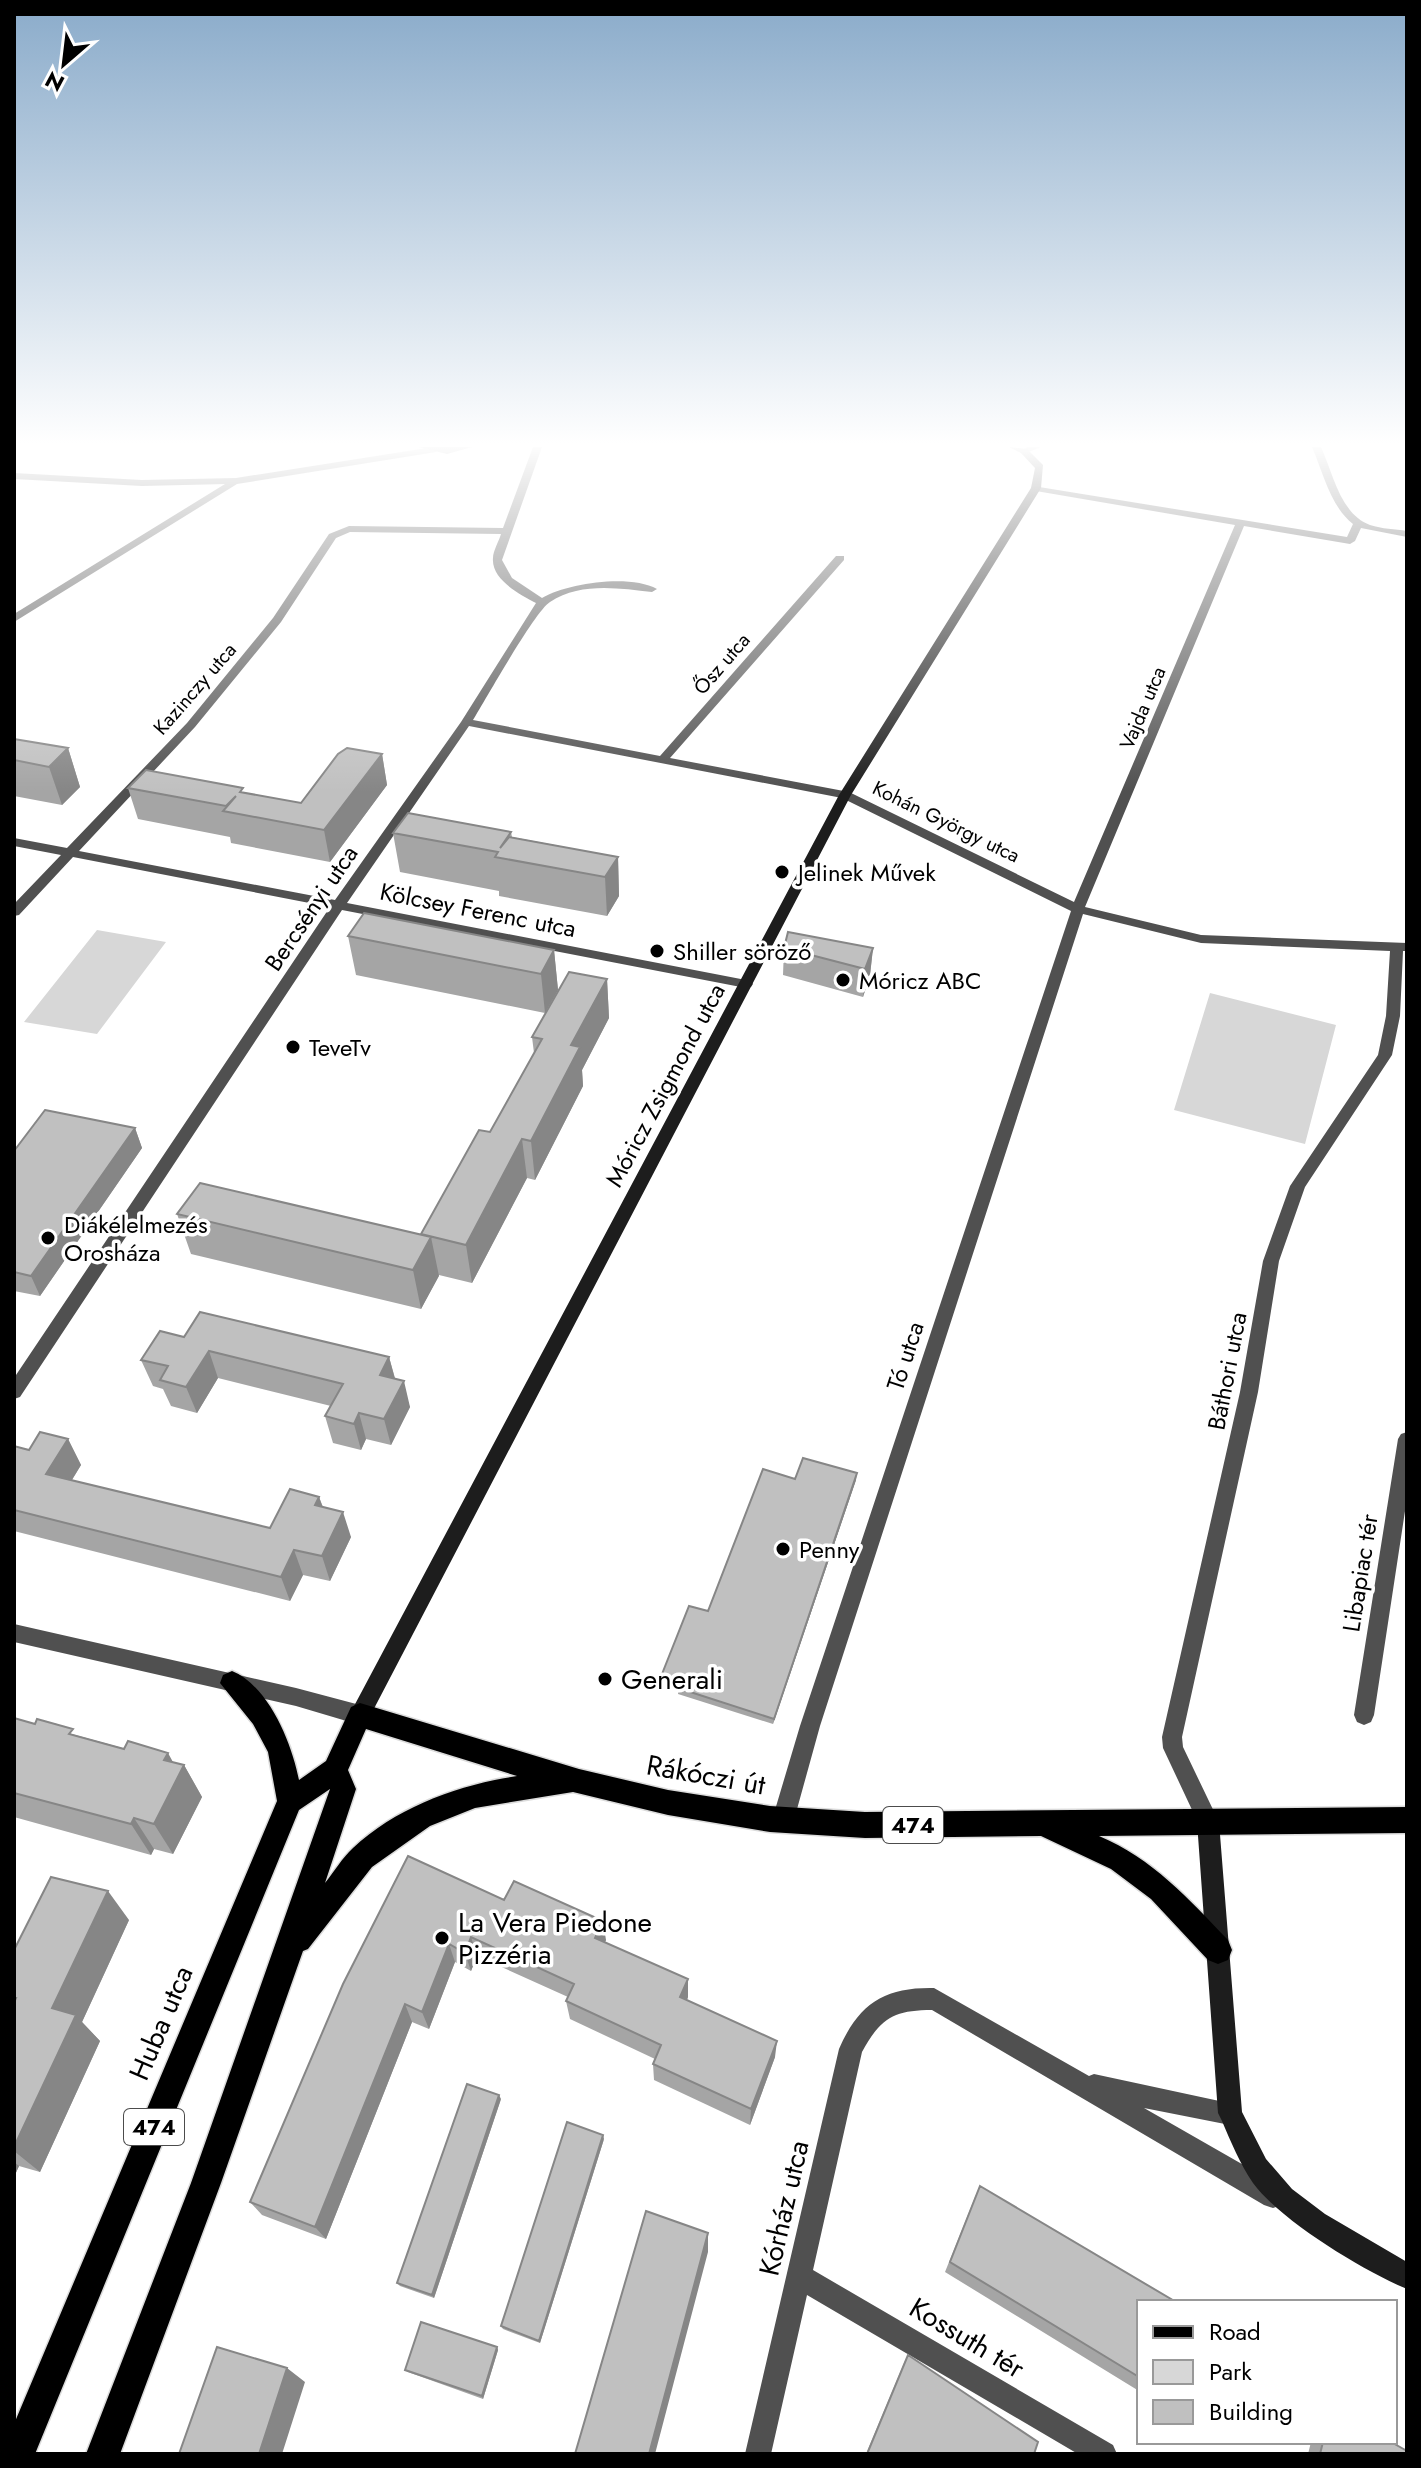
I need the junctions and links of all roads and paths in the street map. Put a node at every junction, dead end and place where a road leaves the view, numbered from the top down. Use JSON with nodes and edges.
{"nodes":[{"id":1,"x":105,"y":562,"type":"edge"},
{"id":2,"x":315,"y":562,"type":"edge"},
{"id":3,"x":498,"y":562,"type":"edge"},
{"id":4,"x":836,"y":562,"type":"edge"},
{"id":5,"x":990,"y":562,"type":"edge"},
{"id":6,"x":1224,"y":562,"type":"edge"},
{"id":7,"x":652,"y":589,"type":"dead end"},
{"id":8,"x":542,"y":602,"type":"junction"},
{"id":9,"x":14,"y":619,"type":"edge"},
{"id":10,"x":466,"y":722,"type":"junction"},
{"id":11,"x":663,"y":759,"type":"junction"},
{"id":12,"x":845,"y":795,"type":"junction"},
{"id":13,"x":14,"y":842,"type":"edge"},
{"id":14,"x":67,"y":853,"type":"junction"},
{"id":15,"x":338,"y":906,"type":"junction"},
{"id":16,"x":1078,"y":909,"type":"junction"},
{"id":17,"x":14,"y":912,"type":"edge"},
{"id":18,"x":1402,"y":947,"type":"edge"},
{"id":19,"x":746,"y":984,"type":"junction"},
{"id":20,"x":14,"y":1392,"type":"edge"},
{"id":21,"x":1407,"y":1439,"type":"edge"},
{"id":22,"x":14,"y":1633,"type":"edge"},
{"id":23,"x":232,"y":1683,"type":"junction"},
{"id":24,"x":360,"y":1715,"type":"junction"},
{"id":25,"x":1364,"y":1715,"type":"dead end"},
{"id":26,"x":335,"y":1770,"type":"junction"},
{"id":27,"x":577,"y":1780,"type":"junction"},
{"id":28,"x":290,"y":1801,"type":"junction"},
{"id":29,"x":783,"y":1820,"type":"junction"},
{"id":30,"x":1407,"y":1820,"type":"edge"},
{"id":31,"x":1208,"y":1822,"type":"junction"},
{"id":32,"x":1044,"y":1825,"type":"junction"},
{"id":33,"x":289,"y":1950,"type":"junction"},
{"id":34,"x":1218,"y":1950,"type":"junction"},
{"id":35,"x":1081,"y":2083,"type":"junction"},
{"id":36,"x":1230,"y":2113,"type":"junction"},
{"id":37,"x":1297,"y":2210,"type":"junction"},
{"id":38,"x":798,"y":2276,"type":"junction"},
{"id":39,"x":1407,"y":2276,"type":"edge"},
{"id":40,"x":18,"y":2454,"type":"edge"},
{"id":41,"x":103,"y":2454,"type":"edge"},
{"id":42,"x":758,"y":2454,"type":"edge"},
{"id":43,"x":1104,"y":2454,"type":"edge"}],
"edges":[{"from":1,"to":9,"type":"street"},
{"from":2,"to":14,"type":"street","name":"Kazinczy utca"},
{"from":3,"to":8,"type":"street"},
{"from":4,"to":11,"type":"street","name":"Ősz utca"},
{"from":5,"to":12,"type":"main road","name":"Móricz Zsigmond utca"},
{"from":6,"to":16,"type":"street","name":"Vajda utca"},
{"from":7,"to":8,"type":"street"},
{"from":8,"to":10,"type":"street","name":"Bercsényi utca"},
{"from":10,"to":11,"type":"street","name":"Kohán György utca"},
{"from":10,"to":15,"type":"street","name":"Bercsényi utca"},
{"from":11,"to":12,"type":"street","name":"Kohán György utca"},
{"from":12,"to":16,"type":"street","name":"Kohán György utca"},
{"from":12,"to":19,"type":"main road","name":"Móricz Zsigmond utca"},
{"from":13,"to":14,"type":"street","name":"Kölcsey Ferenc utca"},
{"from":14,"to":15,"type":"street","name":"Kölcsey Ferenc utca"},
{"from":14,"to":17,"type":"street","name":"Kazinczy utca"},
{"from":15,"to":19,"type":"street","name":"Kölcsey Ferenc utca"},
{"from":15,"to":20,"type":"street","name":"Bercsényi utca"},
{"from":16,"to":18,"type":"street","name":"Kohán György utca"},
{"from":16,"to":29,"type":"street","name":"Tó utca"},
{"from":18,"to":31,"type":"street","name":"Báthori utca"},
{"from":19,"to":24,"type":"main road","name":"Móricz Zsigmond utca"},
{"from":21,"to":25,"type":"street","name":"Libapiac tér"},
{"from":22,"to":23,"type":"street","name":"Rákóczi út"},
{"from":23,"to":24,"type":"street","name":"Rákóczi út"},
{"from":23,"to":28,"type":"main road"},
{"from":24,"to":26,"type":"main road","number":"474"},
{"from":24,"to":27,"type":"main road","name":"Rákóczi út","number":"474"},
{"from":26,"to":28,"type":"main road"},
{"from":26,"to":33,"type":"main road","number":"474"},
{"from":27,"to":29,"type":"main road","name":"Rákóczi út","number":"474"},
{"from":27,"to":33,"type":"main road","number":"474"},
{"from":28,"to":40,"type":"main road","name":"Huba utca","number":"474"},
{"from":29,"to":32,"type":"main road","name":"Rákóczi út","number":"474"},
{"from":30,"to":31,"type":"main road","name":"Rákóczi út","number":"474"},
{"from":31,"to":32,"type":"main road","name":"Rákóczi út","number":"474"},
{"from":31,"to":34,"type":"main road"},
{"from":32,"to":34,"type":"main road"},
{"from":33,"to":41,"type":"main road","number":"474"},
{"from":34,"to":36,"type":"main road"},
{"from":35,"to":36,"type":"street"},
{"from":35,"to":37,"type":"street"},
{"from":35,"to":38,"type":"street","name":"Kórház utca"},
{"from":36,"to":37,"type":"main road"},
{"from":37,"to":39,"type":"main road"},
{"from":38,"to":42,"type":"street","name":"Kórház utca"},
{"from":38,"to":43,"type":"street","name":"Kossuth tér"}]}
